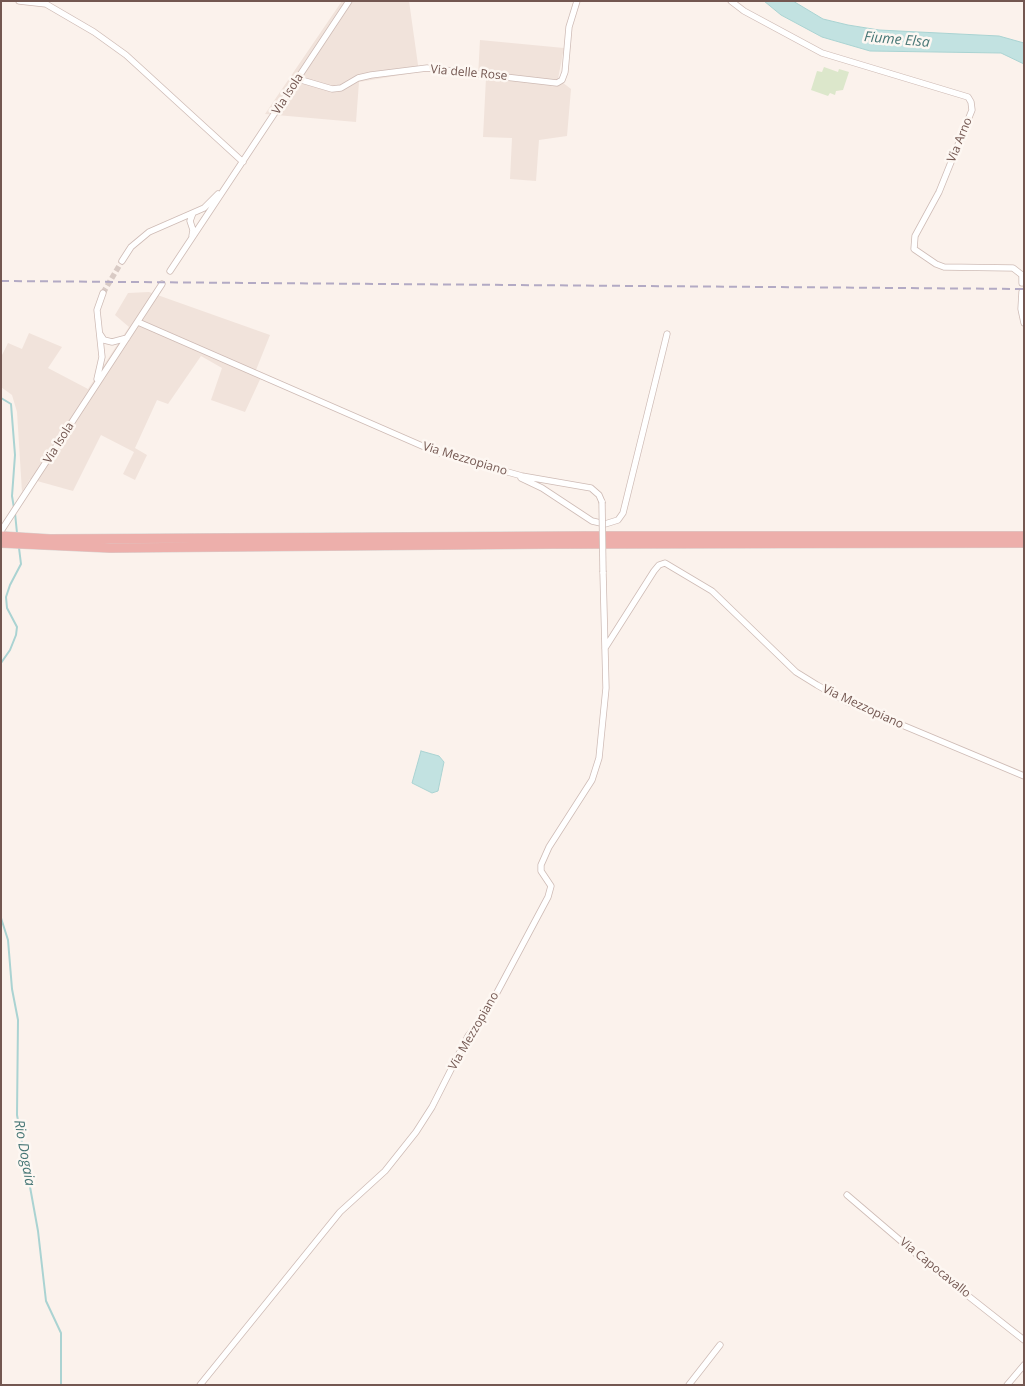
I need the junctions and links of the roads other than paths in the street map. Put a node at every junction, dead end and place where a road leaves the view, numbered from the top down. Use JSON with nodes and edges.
{"nodes":[{"id":1,"x":19,"y":1,"type":"edge"},
{"id":2,"x":349,"y":1,"type":"edge"},
{"id":3,"x":577,"y":1,"type":"edge"},
{"id":4,"x":732,"y":1,"type":"edge"},
{"id":5,"x":298,"y":79,"type":"junction"},
{"id":6,"x":243,"y":162,"type":"junction"},
{"id":7,"x":226,"y":185,"type":"junction"},
{"id":8,"x":193,"y":213,"type":"junction"},
{"id":9,"x":172,"y":222,"type":"junction"},
{"id":10,"x":196,"y":226,"type":"junction"},
{"id":11,"x":122,"y":260,"type":"tunnel mouth"},
{"id":12,"x":170,"y":271,"type":"dead end"},
{"id":13,"x":1022,"y":283,"type":"dead end"},
{"id":14,"x":162,"y":284,"type":"dead end"},
{"id":15,"x":1022,"y":292,"type":"dead end"},
{"id":16,"x":102,"y":293,"type":"tunnel mouth"},
{"id":17,"x":138,"y":322,"type":"junction"},
{"id":18,"x":1024,"y":322,"type":"edge"},
{"id":19,"x":98,"y":330,"type":"junction"},
{"id":20,"x":667,"y":334,"type":"dead end"},
{"id":21,"x":127,"y":337,"type":"junction"},
{"id":22,"x":115,"y":342,"type":"junction"},
{"id":23,"x":102,"y":349,"type":"junction"},
{"id":24,"x":119,"y":350,"type":"junction"},
{"id":25,"x":90,"y":392,"type":"junction"},
{"id":26,"x":507,"y":472,"type":"junction"},
{"id":27,"x":1,"y":531,"type":"edge"},
{"id":28,"x":1,"y":536,"type":"edge"},
{"id":29,"x":1024,"y":536,"type":"edge"},
{"id":30,"x":1,"y":543,"type":"edge"},
{"id":31,"x":50,"y":543,"type":"junction"},
{"id":32,"x":1024,"y":543,"type":"edge"},
{"id":33,"x":604,"y":650,"type":"junction"},
{"id":34,"x":1024,"y":776,"type":"edge"},
{"id":35,"x":847,"y":1195,"type":"dead end"},
{"id":36,"x":1024,"y":1340,"type":"edge"},
{"id":37,"x":720,"y":1345,"type":"dead end"},
{"id":38,"x":1024,"y":1365,"type":"edge"},
{"id":39,"x":200,"y":1385,"type":"edge"},
{"id":40,"x":689,"y":1385,"type":"edge"},
{"id":41,"x":1007,"y":1385,"type":"edge"}],
"edges":[{"from":1,"to":6,"type":"street"},
{"from":2,"to":5,"type":"street","name":"Via Isola"},
{"from":3,"to":5,"type":"street","name":"Via delle Rose"},
{"from":4,"to":13,"type":"street","name":"Via Arno"},
{"from":5,"to":6,"type":"street","name":"Via Isola"},
{"from":6,"to":7,"type":"street","name":"Via Isola"},
{"from":7,"to":8,"type":"street","name":"Via Isola"},
{"from":7,"to":10,"type":"street","name":"Via Isola"},
{"from":8,"to":9,"type":"street","name":"Via Isola"},
{"from":8,"to":10,"type":"street","name":"Via Isola"},
{"from":8,"to":10,"type":"street"},
{"from":9,"to":10,"type":"street","name":"Via Isola"},
{"from":9,"to":11,"type":"street","name":"Via Isola"},
{"from":10,"to":12,"type":"street","name":"Via Isola"},
{"from":14,"to":17,"type":"street","name":"Via Isola"},
{"from":15,"to":18,"type":"street"},
{"from":16,"to":19,"type":"street","name":"Via Isola"},
{"from":17,"to":21,"type":"street","name":"Via Isola"},
{"from":17,"to":26,"type":"street","name":"Via Mezzopiano"},
{"from":19,"to":22,"type":"street"},
{"from":19,"to":23,"type":"street","name":"Via Isola"},
{"from":20,"to":26,"type":"street"},
{"from":21,"to":22,"type":"street","name":"Via Isola"},
{"from":21,"to":24,"type":"street","name":"Via Isola"},
{"from":22,"to":23,"type":"street","name":"Via Isola"},
{"from":22,"to":24,"type":"street"},
{"from":23,"to":24,"type":"street"},
{"from":23,"to":25,"type":"street","name":"Via Isola"},
{"from":24,"to":25,"type":"street","name":"Via Isola"},
{"from":25,"to":27,"type":"street","name":"Via Isola"},
{"from":26,"to":33,"type":"street","name":"Via Mezzopiano","bridge":true},
{"from":28,"to":31,"type":"highway"},
{"from":29,"to":31,"type":"highway"},
{"from":30,"to":31,"type":"highway"},
{"from":31,"to":32,"type":"highway"},
{"from":33,"to":34,"type":"street","name":"Via Mezzopiano"},
{"from":33,"to":39,"type":"street","name":"Via Mezzopiano"},
{"from":35,"to":36,"type":"street","name":"Via Capocavallo"},
{"from":37,"to":40,"type":"street"},
{"from":38,"to":41,"type":"street"}]}
